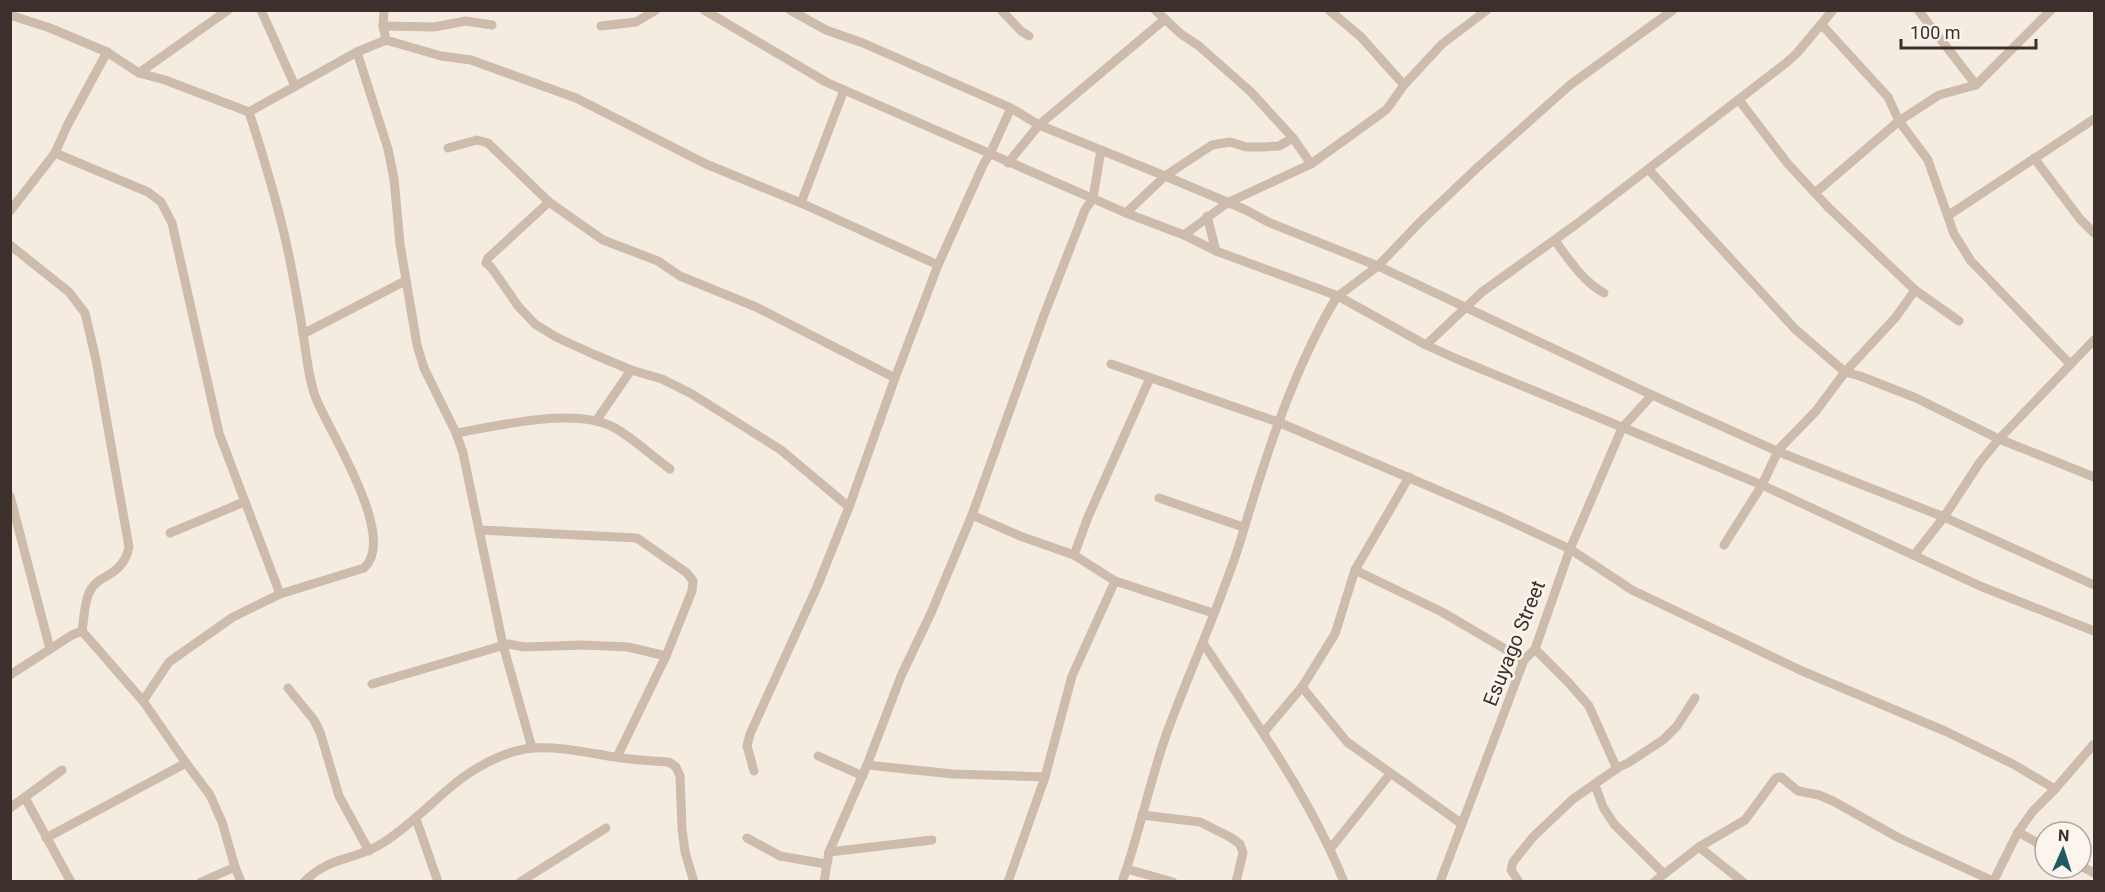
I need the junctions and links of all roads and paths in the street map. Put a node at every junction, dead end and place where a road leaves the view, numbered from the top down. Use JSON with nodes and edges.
{"nodes":[{"id":1,"x":228,"y":10,"type":"edge"},
{"id":2,"x":261,"y":10,"type":"edge"},
{"id":3,"x":384,"y":10,"type":"edge"},
{"id":4,"x":656,"y":10,"type":"edge"},
{"id":5,"x":704,"y":10,"type":"edge"},
{"id":6,"x":790,"y":10,"type":"edge"},
{"id":7,"x":1001,"y":10,"type":"edge"},
{"id":8,"x":1155,"y":10,"type":"edge"},
{"id":9,"x":1329,"y":10,"type":"edge"},
{"id":10,"x":1487,"y":10,"type":"edge"},
{"id":11,"x":1673,"y":10,"type":"edge"},
{"id":12,"x":1833,"y":10,"type":"edge"},
{"id":13,"x":1918,"y":10,"type":"edge"},
{"id":14,"x":2051,"y":10,"type":"edge"},
{"id":15,"x":10,"y":15,"type":"edge"},
{"id":16,"x":1165,"y":19,"type":"junction"},
{"id":17,"x":492,"y":25,"type":"dead end"},
{"id":18,"x":1822,"y":25,"type":"junction"},
{"id":19,"x":382,"y":26,"type":"junction"},
{"id":20,"x":601,"y":26,"type":"dead end"},
{"id":21,"x":1029,"y":36,"type":"dead end"},
{"id":22,"x":386,"y":40,"type":"junction"},
{"id":23,"x":107,"y":52,"type":"junction"},
{"id":24,"x":357,"y":52,"type":"junction"},
{"id":25,"x":140,"y":73,"type":"junction"},
{"id":26,"x":1404,"y":85,"type":"junction"},
{"id":27,"x":1976,"y":85,"type":"junction"},
{"id":28,"x":295,"y":86,"type":"junction"},
{"id":29,"x":844,"y":90,"type":"junction"},
{"id":30,"x":1739,"y":100,"type":"junction"},
{"id":31,"x":1011,"y":108,"type":"junction"},
{"id":32,"x":249,"y":112,"type":"junction"},
{"id":33,"x":2094,"y":119,"type":"edge"},
{"id":34,"x":1899,"y":121,"type":"junction"},
{"id":35,"x":1040,"y":125,"type":"junction"},
{"id":36,"x":1293,"y":138,"type":"junction"},
{"id":37,"x":448,"y":148,"type":"dead end"},
{"id":38,"x":1101,"y":150,"type":"junction"},
{"id":39,"x":55,"y":153,"type":"junction"},
{"id":40,"x":990,"y":154,"type":"junction"},
{"id":41,"x":2034,"y":158,"type":"junction"},
{"id":42,"x":1008,"y":163,"type":"junction"},
{"id":43,"x":1311,"y":164,"type":"junction"},
{"id":44,"x":1649,"y":170,"type":"junction"},
{"id":45,"x":1165,"y":176,"type":"junction"},
{"id":46,"x":1815,"y":193,"type":"junction"},
{"id":47,"x":1093,"y":198,"type":"junction"},
{"id":48,"x":549,"y":201,"type":"junction"},
{"id":49,"x":801,"y":203,"type":"junction"},
{"id":50,"x":1227,"y":203,"type":"junction"},
{"id":51,"x":10,"y":211,"type":"edge"},
{"id":52,"x":1126,"y":213,"type":"junction"},
{"id":53,"x":1949,"y":215,"type":"junction"},
{"id":54,"x":1207,"y":216,"type":"junction"},
{"id":55,"x":2094,"y":233,"type":"edge"},
{"id":56,"x":1184,"y":235,"type":"junction"},
{"id":57,"x":1555,"y":241,"type":"junction"},
{"id":58,"x":10,"y":245,"type":"edge"},
{"id":59,"x":1216,"y":251,"type":"junction"},
{"id":60,"x":938,"y":265,"type":"junction"},
{"id":61,"x":1378,"y":266,"type":"junction"},
{"id":62,"x":405,"y":281,"type":"junction"},
{"id":63,"x":1915,"y":290,"type":"junction"},
{"id":64,"x":1604,"y":293,"type":"dead end"},
{"id":65,"x":1338,"y":297,"type":"junction"},
{"id":66,"x":1466,"y":306,"type":"junction"},
{"id":67,"x":1959,"y":321,"type":"dead end"},
{"id":68,"x":303,"y":334,"type":"junction"},
{"id":69,"x":2094,"y":340,"type":"edge"},
{"id":70,"x":1426,"y":345,"type":"junction"},
{"id":71,"x":2061,"y":355,"type":"junction"},
{"id":72,"x":2077,"y":356,"type":"junction"},
{"id":73,"x":1111,"y":364,"type":"dead end"},
{"id":74,"x":2070,"y":364,"type":"junction"},
{"id":75,"x":631,"y":370,"type":"junction"},
{"id":76,"x":1845,"y":372,"type":"junction"},
{"id":77,"x":895,"y":378,"type":"junction"},
{"id":78,"x":1150,"y":378,"type":"junction"},
{"id":79,"x":1652,"y":395,"type":"junction"},
{"id":80,"x":597,"y":421,"type":"junction"},
{"id":81,"x":1278,"y":422,"type":"junction"},
{"id":82,"x":1622,"y":428,"type":"junction"},
{"id":83,"x":456,"y":433,"type":"junction"},
{"id":84,"x":1999,"y":439,"type":"junction"},
{"id":85,"x":1779,"y":452,"type":"junction"},
{"id":86,"x":670,"y":470,"type":"dead end"},
{"id":87,"x":1409,"y":477,"type":"junction"},
{"id":88,"x":2094,"y":477,"type":"edge"},
{"id":89,"x":1762,"y":484,"type":"junction"},
{"id":90,"x":10,"y":496,"type":"edge"},
{"id":91,"x":1159,"y":498,"type":"dead end"},
{"id":92,"x":244,"y":502,"type":"junction"},
{"id":93,"x":849,"y":507,"type":"junction"},
{"id":94,"x":972,"y":515,"type":"junction"},
{"id":95,"x":1944,"y":517,"type":"junction"},
{"id":96,"x":1243,"y":527,"type":"junction"},
{"id":97,"x":480,"y":530,"type":"junction"},
{"id":98,"x":170,"y":533,"type":"dead end"},
{"id":99,"x":1724,"y":545,"type":"dead end"},
{"id":100,"x":1570,"y":549,"type":"junction"},
{"id":101,"x":1915,"y":554,"type":"junction"},
{"id":102,"x":1074,"y":555,"type":"junction"},
{"id":103,"x":1355,"y":570,"type":"junction"},
{"id":104,"x":1115,"y":581,"type":"junction"},
{"id":105,"x":2094,"y":585,"type":"edge"},
{"id":106,"x":280,"y":594,"type":"junction"},
{"id":107,"x":1214,"y":612,"type":"junction"},
{"id":108,"x":82,"y":631,"type":"junction"},
{"id":109,"x":2094,"y":631,"type":"edge"},
{"id":110,"x":1203,"y":644,"type":"junction"},
{"id":111,"x":503,"y":645,"type":"junction"},
{"id":112,"x":50,"y":649,"type":"junction"},
{"id":113,"x":1535,"y":649,"type":"junction"},
{"id":114,"x":666,"y":656,"type":"junction"},
{"id":115,"x":1524,"y":660,"type":"junction"},
{"id":116,"x":10,"y":675,"type":"edge"},
{"id":117,"x":372,"y":684,"type":"dead end"},
{"id":118,"x":1302,"y":687,"type":"junction"},
{"id":119,"x":288,"y":688,"type":"dead end"},
{"id":120,"x":1695,"y":698,"type":"dead end"},
{"id":121,"x":143,"y":701,"type":"junction"},
{"id":122,"x":1264,"y":732,"type":"junction"},
{"id":123,"x":2094,"y":744,"type":"edge"},
{"id":124,"x":532,"y":748,"type":"junction"},
{"id":125,"x":818,"y":756,"type":"dead end"},
{"id":126,"x":616,"y":757,"type":"junction"},
{"id":127,"x":186,"y":764,"type":"junction"},
{"id":128,"x":867,"y":765,"type":"junction"},
{"id":129,"x":1617,"y":769,"type":"junction"},
{"id":130,"x":62,"y":770,"type":"dead end"},
{"id":131,"x":754,"y":771,"type":"dead end"},
{"id":132,"x":1390,"y":774,"type":"junction"},
{"id":133,"x":863,"y":776,"type":"junction"},
{"id":134,"x":1045,"y":777,"type":"junction"},
{"id":135,"x":1595,"y":785,"type":"junction"},
{"id":136,"x":2055,"y":789,"type":"junction"},
{"id":137,"x":25,"y":798,"type":"junction"},
{"id":138,"x":10,"y":808,"type":"edge"},
{"id":139,"x":1142,"y":815,"type":"junction"},
{"id":140,"x":416,"y":819,"type":"junction"},
{"id":141,"x":1462,"y":824,"type":"junction"},
{"id":142,"x":606,"y":828,"type":"dead end"},
{"id":143,"x":2018,"y":832,"type":"junction"},
{"id":144,"x":46,"y":838,"type":"junction"},
{"id":145,"x":747,"y":838,"type":"dead end"},
{"id":146,"x":932,"y":840,"type":"dead end"},
{"id":147,"x":2033,"y":840,"type":"edge"},
{"id":148,"x":1700,"y":847,"type":"junction"},
{"id":149,"x":1331,"y":848,"type":"junction"},
{"id":150,"x":369,"y":851,"type":"junction"},
{"id":151,"x":829,"y":852,"type":"junction"},
{"id":152,"x":826,"y":864,"type":"junction"},
{"id":153,"x":235,"y":867,"type":"junction"},
{"id":154,"x":1127,"y":869,"type":"junction"},
{"id":155,"x":1663,"y":873,"type":"junction"},
{"id":156,"x":1993,"y":881,"type":"edge"},
{"id":157,"x":70,"y":882,"type":"edge"},
{"id":158,"x":201,"y":882,"type":"edge"},
{"id":159,"x":242,"y":882,"type":"edge"},
{"id":160,"x":304,"y":882,"type":"edge"},
{"id":161,"x":438,"y":882,"type":"edge"},
{"id":162,"x":520,"y":882,"type":"edge"},
{"id":163,"x":694,"y":882,"type":"edge"},
{"id":164,"x":824,"y":882,"type":"edge"},
{"id":165,"x":1008,"y":882,"type":"edge"},
{"id":166,"x":1122,"y":882,"type":"edge"},
{"id":167,"x":1173,"y":882,"type":"edge"},
{"id":168,"x":1236,"y":882,"type":"edge"},
{"id":169,"x":1344,"y":882,"type":"edge"},
{"id":170,"x":1440,"y":882,"type":"edge"},
{"id":171,"x":1519,"y":882,"type":"edge"},
{"id":172,"x":1654,"y":882,"type":"edge"},
{"id":173,"x":1743,"y":882,"type":"edge"}],
"edges":[{"from":1,"to":25,"type":"street"},
{"from":2,"to":28,"type":"street"},
{"from":3,"to":19,"type":"street"},
{"from":4,"to":20,"type":"street"},
{"from":5,"to":29,"type":"street"},
{"from":6,"to":31,"type":"street"},
{"from":7,"to":21,"type":"street"},
{"from":8,"to":16,"type":"street"},
{"from":9,"to":26,"type":"street"},
{"from":10,"to":26,"type":"street"},
{"from":11,"to":61,"type":"street"},
{"from":12,"to":18,"type":"street"},
{"from":13,"to":27,"type":"street"},
{"from":14,"to":27,"type":"street"},
{"from":15,"to":23,"type":"street"},
{"from":16,"to":35,"type":"street"},
{"from":16,"to":36,"type":"street"},
{"from":17,"to":19,"type":"street"},
{"from":18,"to":30,"type":"street"},
{"from":18,"to":34,"type":"street"},
{"from":19,"to":22,"type":"street"},
{"from":22,"to":24,"type":"street"},
{"from":22,"to":49,"type":"street"},
{"from":23,"to":25,"type":"street"},
{"from":23,"to":39,"type":"street"},
{"from":24,"to":28,"type":"street"},
{"from":24,"to":62,"type":"street"},
{"from":25,"to":32,"type":"street"},
{"from":26,"to":43,"type":"street"},
{"from":27,"to":34,"type":"street"},
{"from":28,"to":32,"type":"street"},
{"from":29,"to":40,"type":"street"},
{"from":29,"to":49,"type":"street"},
{"from":30,"to":44,"type":"street"},
{"from":30,"to":46,"type":"street"},
{"from":31,"to":35,"type":"street"},
{"from":31,"to":40,"type":"street"},
{"from":32,"to":68,"type":"street"},
{"from":33,"to":41,"type":"street"},
{"from":34,"to":46,"type":"street"},
{"from":34,"to":53,"type":"street"},
{"from":35,"to":38,"type":"street"},
{"from":35,"to":42,"type":"street"},
{"from":36,"to":43,"type":"street"},
{"from":36,"to":45,"type":"street"},
{"from":37,"to":48,"type":"street"},
{"from":38,"to":45,"type":"street"},
{"from":38,"to":47,"type":"street"},
{"from":39,"to":51,"type":"street"},
{"from":39,"to":92,"type":"street"},
{"from":40,"to":42,"type":"street"},
{"from":40,"to":60,"type":"street"},
{"from":41,"to":53,"type":"street"},
{"from":41,"to":55,"type":"street"},
{"from":42,"to":47,"type":"street"},
{"from":43,"to":50,"type":"street"},
{"from":44,"to":57,"type":"street"},
{"from":44,"to":76,"type":"street"},
{"from":45,"to":50,"type":"street"},
{"from":45,"to":52,"type":"street"},
{"from":46,"to":63,"type":"street"},
{"from":47,"to":52,"type":"street"},
{"from":47,"to":94,"type":"street"},
{"from":48,"to":75,"type":"street"},
{"from":48,"to":77,"type":"street"},
{"from":49,"to":60,"type":"street"},
{"from":50,"to":54,"type":"street"},
{"from":50,"to":61,"type":"street"},
{"from":52,"to":56,"type":"street"},
{"from":53,"to":71,"type":"street"},
{"from":54,"to":56,"type":"street"},
{"from":54,"to":59,"type":"street"},
{"from":56,"to":59,"type":"street"},
{"from":57,"to":64,"type":"street"},
{"from":57,"to":66,"type":"street"},
{"from":58,"to":108,"type":"street"},
{"from":59,"to":65,"type":"street"},
{"from":60,"to":77,"type":"street"},
{"from":61,"to":65,"type":"street"},
{"from":61,"to":66,"type":"street"},
{"from":62,"to":68,"type":"street"},
{"from":62,"to":83,"type":"street"},
{"from":63,"to":67,"type":"street"},
{"from":63,"to":76,"type":"street"},
{"from":65,"to":70,"type":"street"},
{"from":65,"to":81,"type":"street"},
{"from":66,"to":70,"type":"street"},
{"from":66,"to":79,"type":"street"},
{"from":68,"to":106,"type":"street"},
{"from":69,"to":72,"type":"street"},
{"from":70,"to":82,"type":"street"},
{"from":71,"to":72,"type":"street"},
{"from":71,"to":74,"type":"street"},
{"from":72,"to":74,"type":"street"},
{"from":73,"to":78,"type":"street"},
{"from":74,"to":84,"type":"street"},
{"from":75,"to":80,"type":"street"},
{"from":75,"to":93,"type":"street"},
{"from":76,"to":84,"type":"street"},
{"from":76,"to":85,"type":"street"},
{"from":77,"to":93,"type":"street"},
{"from":78,"to":81,"type":"street"},
{"from":78,"to":102,"type":"street"},
{"from":79,"to":82,"type":"street","name":"Esuyago Street"},
{"from":79,"to":85,"type":"street"},
{"from":80,"to":83,"type":"street"},
{"from":80,"to":86,"type":"street"},
{"from":81,"to":87,"type":"street"},
{"from":81,"to":96,"type":"street"},
{"from":82,"to":89,"type":"street"},
{"from":82,"to":100,"type":"street","name":"Esuyago Street"},
{"from":83,"to":97,"type":"street"},
{"from":84,"to":88,"type":"street"},
{"from":84,"to":95,"type":"street"},
{"from":85,"to":89,"type":"street"},
{"from":85,"to":95,"type":"street"},
{"from":87,"to":100,"type":"street"},
{"from":87,"to":103,"type":"street"},
{"from":89,"to":99,"type":"street"},
{"from":89,"to":101,"type":"street"},
{"from":90,"to":112,"type":"street"},
{"from":91,"to":96,"type":"street"},
{"from":92,"to":98,"type":"street"},
{"from":92,"to":106,"type":"street"},
{"from":93,"to":131,"type":"street"},
{"from":94,"to":102,"type":"street"},
{"from":94,"to":128,"type":"street"},
{"from":95,"to":101,"type":"street"},
{"from":95,"to":105,"type":"street"},
{"from":96,"to":107,"type":"street"},
{"from":97,"to":111,"type":"street"},
{"from":97,"to":114,"type":"street"},
{"from":100,"to":113,"type":"street","name":"Esuyago Street"},
{"from":100,"to":136,"type":"street"},
{"from":101,"to":109,"type":"street"},
{"from":102,"to":104,"type":"street"},
{"from":103,"to":115,"type":"street"},
{"from":103,"to":118,"type":"street"},
{"from":104,"to":107,"type":"street"},
{"from":104,"to":134,"type":"street"},
{"from":106,"to":121,"type":"street"},
{"from":107,"to":110,"type":"street"},
{"from":108,"to":112,"type":"street"},
{"from":108,"to":121,"type":"street"},
{"from":110,"to":122,"type":"street"},
{"from":110,"to":139,"type":"street"},
{"from":111,"to":114,"type":"street"},
{"from":111,"to":117,"type":"street"},
{"from":111,"to":124,"type":"street"},
{"from":112,"to":116,"type":"street"},
{"from":113,"to":115,"type":"street","name":"Esuyago Street"},
{"from":113,"to":129,"type":"street"},
{"from":114,"to":126,"type":"street"},
{"from":115,"to":141,"type":"street","name":"Esuyago Street"},
{"from":118,"to":122,"type":"street"},
{"from":118,"to":132,"type":"street"},
{"from":119,"to":150,"type":"street"},
{"from":120,"to":129,"type":"street"},
{"from":121,"to":127,"type":"street"},
{"from":122,"to":149,"type":"street"},
{"from":123,"to":136,"type":"street"},
{"from":124,"to":126,"type":"street"},
{"from":124,"to":140,"type":"street"},
{"from":125,"to":133,"type":"street"},
{"from":126,"to":163,"type":"street"},
{"from":127,"to":144,"type":"street"},
{"from":127,"to":153,"type":"street"},
{"from":128,"to":133,"type":"street"},
{"from":128,"to":134,"type":"street"},
{"from":129,"to":135,"type":"street"},
{"from":130,"to":137,"type":"street"},
{"from":132,"to":141,"type":"street"},
{"from":132,"to":149,"type":"street"},
{"from":133,"to":151,"type":"street"},
{"from":134,"to":165,"type":"street"},
{"from":135,"to":155,"type":"street"},
{"from":135,"to":171,"type":"street"},
{"from":136,"to":143,"type":"street"},
{"from":137,"to":138,"type":"street"},
{"from":137,"to":144,"type":"street"},
{"from":139,"to":154,"type":"street"},
{"from":139,"to":168,"type":"street"},
{"from":140,"to":150,"type":"street"},
{"from":140,"to":161,"type":"street"},
{"from":141,"to":170,"type":"street","name":"Esuyago Street"},
{"from":142,"to":162,"type":"street"},
{"from":143,"to":147,"type":"street"},
{"from":143,"to":156,"type":"street"},
{"from":144,"to":157,"type":"street"},
{"from":145,"to":152,"type":"street"},
{"from":146,"to":151,"type":"street"},
{"from":148,"to":155,"type":"street"},
{"from":148,"to":156,"type":"street"},
{"from":148,"to":173,"type":"street"},
{"from":149,"to":169,"type":"street"},
{"from":150,"to":160,"type":"street"},
{"from":151,"to":152,"type":"street"},
{"from":152,"to":164,"type":"street"},
{"from":153,"to":158,"type":"street"},
{"from":153,"to":159,"type":"street"},
{"from":154,"to":166,"type":"street"},
{"from":154,"to":167,"type":"street"},
{"from":155,"to":172,"type":"street"}]}
